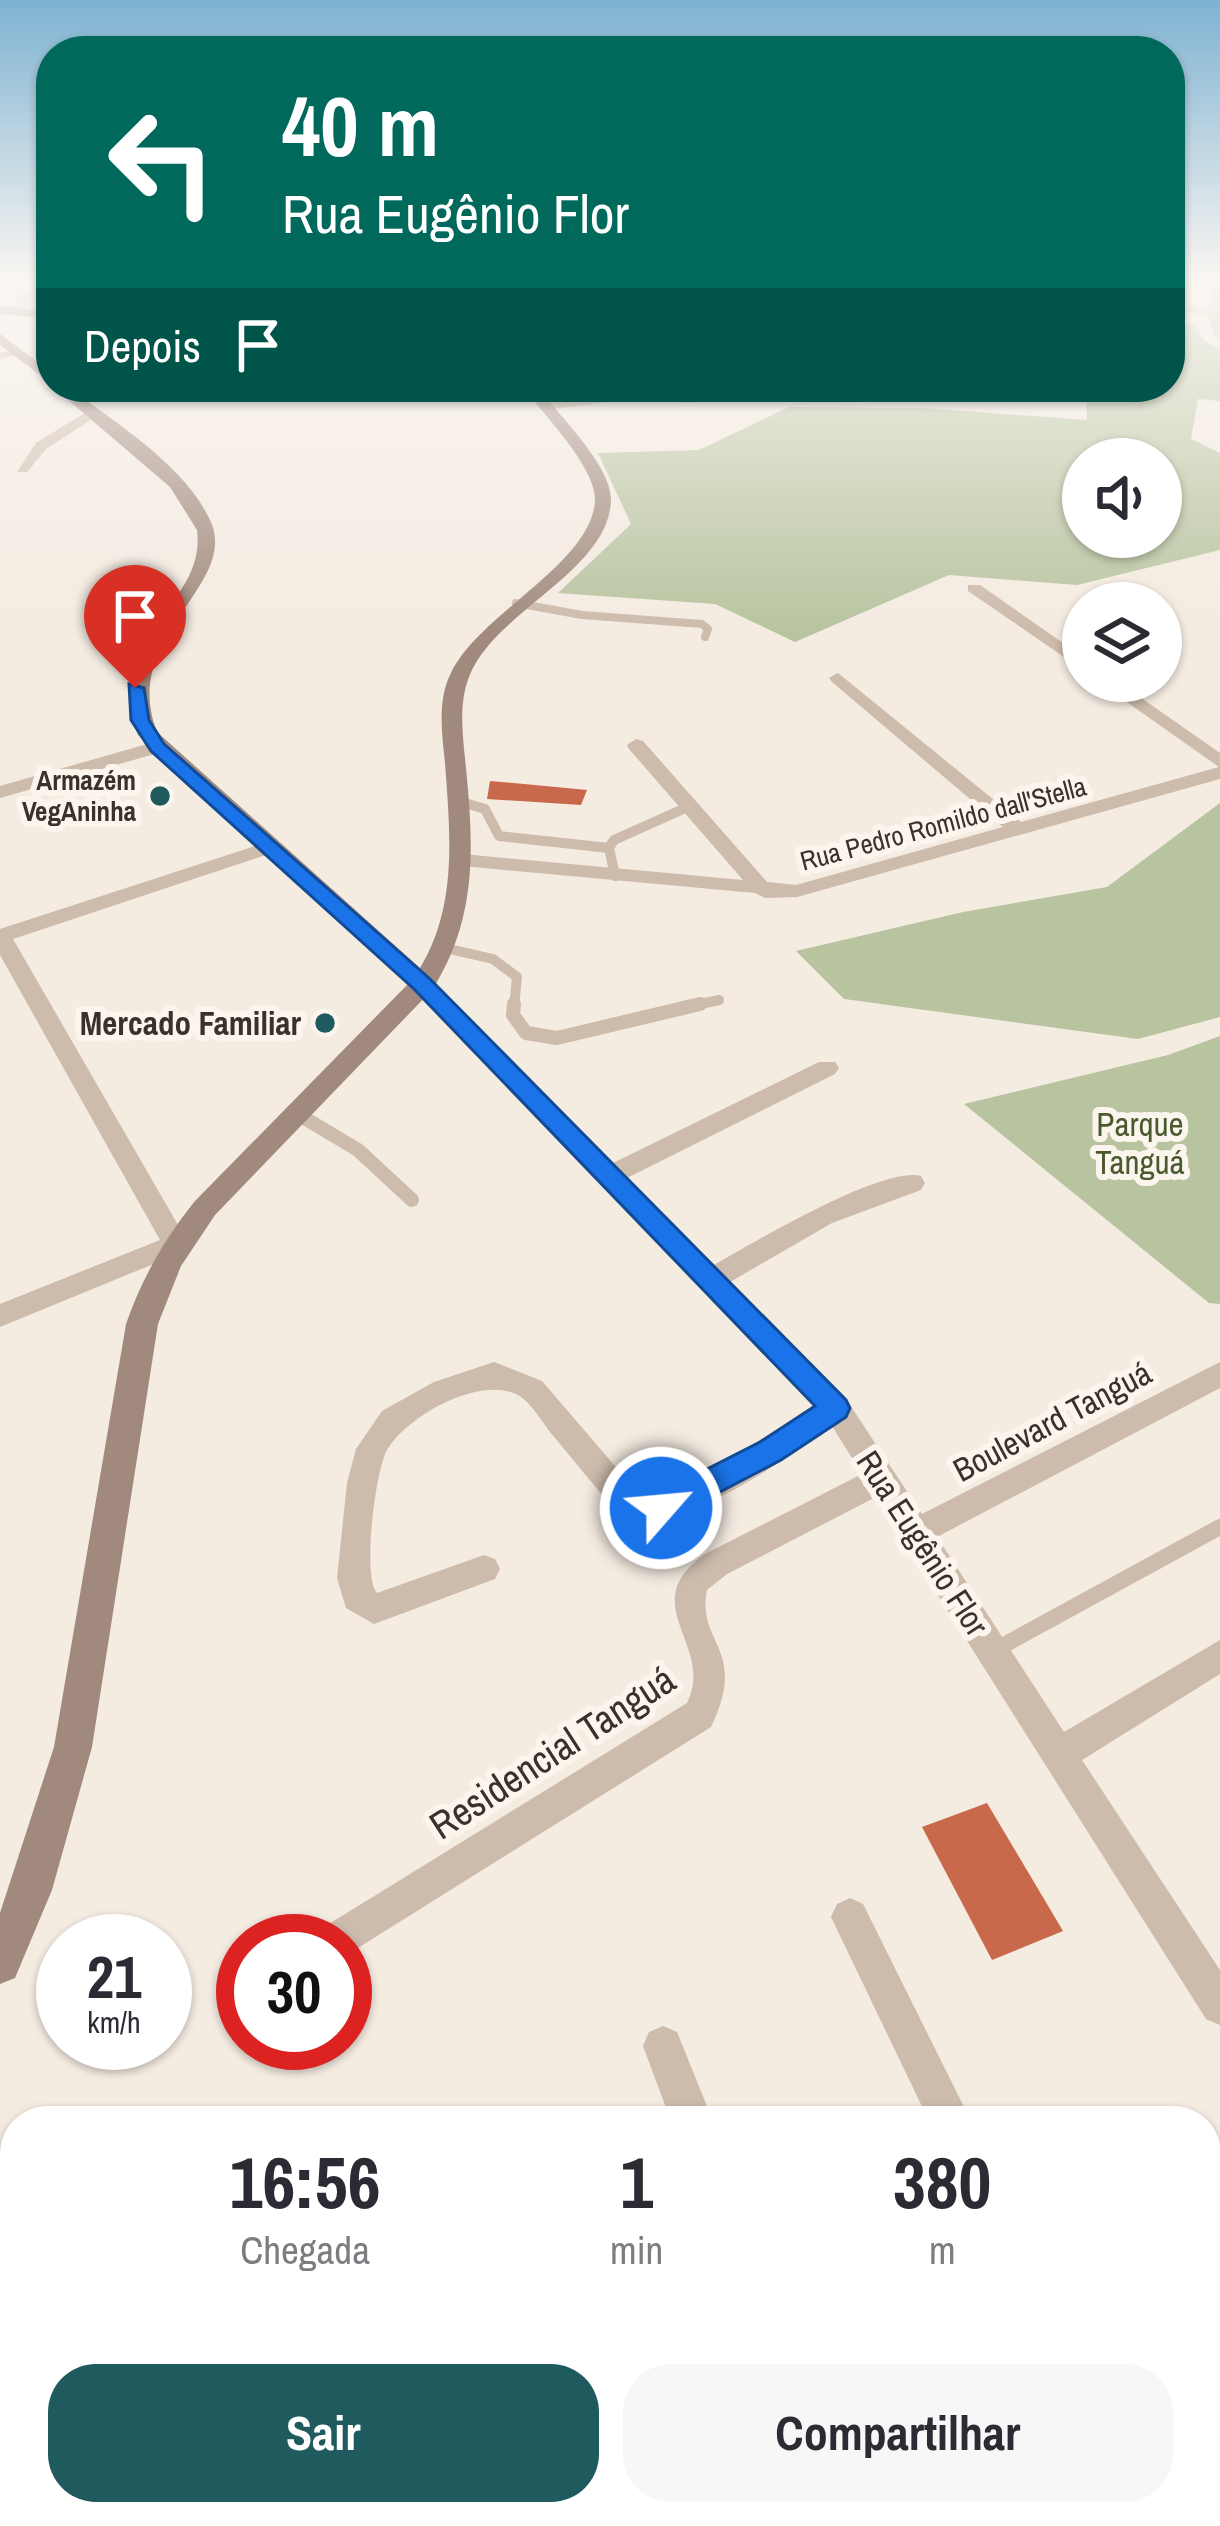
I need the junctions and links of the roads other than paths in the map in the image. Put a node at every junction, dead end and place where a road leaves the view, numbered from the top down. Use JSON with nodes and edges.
{"nodes":[{"id":1,"x":78,"y":402,"type":"edge"},
{"id":2,"x":541,"y":402,"type":"edge"},
{"id":3,"x":93,"y":414,"type":"junction"},
{"id":4,"x":22,"y":469,"type":"dead end"},
{"id":5,"x":974,"y":588,"type":"dead end"},
{"id":6,"x":516,"y":603,"type":"junction"},
{"id":7,"x":705,"y":637,"type":"dead end"},
{"id":8,"x":1062,"y":650,"type":"edge"},
{"id":9,"x":838,"y":678,"type":"dead end"},
{"id":10,"x":1136,"y":702,"type":"edge"},
{"id":11,"x":636,"y":745,"type":"dead end"},
{"id":12,"x":158,"y":747,"type":"junction"},
{"id":13,"x":1220,"y":762,"type":"edge"},
{"id":14,"x":1220,"y":773,"type":"edge"},
{"id":15,"x":0,"y":792,"type":"edge"},
{"id":16,"x":458,"y":801,"type":"junction"},
{"id":17,"x":690,"y":806,"type":"junction"},
{"id":18,"x":1018,"y":830,"type":"junction"},
{"id":19,"x":556,"y":844,"type":"junction"},
{"id":20,"x":271,"y":847,"type":"junction"},
{"id":21,"x":609,"y":848,"type":"junction"},
{"id":22,"x":462,"y":860,"type":"junction"},
{"id":23,"x":542,"y":868,"type":"junction"},
{"id":24,"x":615,"y":876,"type":"junction"},
{"id":25,"x":766,"y":892,"type":"junction"},
{"id":26,"x":0,"y":936,"type":"edge"},
{"id":27,"x":445,"y":949,"type":"junction"},
{"id":28,"x":422,"y":984,"type":"junction"},
{"id":29,"x":719,"y":1000,"type":"dead end"},
{"id":30,"x":827,"y":1068,"type":"dead end"},
{"id":31,"x":296,"y":1113,"type":"junction"},
{"id":32,"x":607,"y":1177,"type":"junction"},
{"id":33,"x":912,"y":1183,"type":"dead end"},
{"id":34,"x":412,"y":1200,"type":"dead end"},
{"id":35,"x":176,"y":1244,"type":"junction"},
{"id":36,"x":709,"y":1281,"type":"junction"},
{"id":37,"x":0,"y":1316,"type":"edge"},
{"id":38,"x":1220,"y":1374,"type":"edge"},
{"id":39,"x":836,"y":1408,"type":"junction"},
{"id":40,"x":882,"y":1479,"type":"junction"},
{"id":41,"x":1220,"y":1527,"type":"edge"},
{"id":42,"x":917,"y":1532,"type":"junction"},
{"id":43,"x":484,"y":1569,"type":"dead end"},
{"id":44,"x":993,"y":1651,"type":"junction"},
{"id":45,"x":1220,"y":1656,"type":"edge"},
{"id":46,"x":1060,"y":1754,"type":"junction"},
{"id":47,"x":850,"y":1917,"type":"dead end"},
{"id":48,"x":372,"y":1918,"type":"edge"},
{"id":49,"x":0,"y":1963,"type":"edge"},
{"id":50,"x":1220,"y":2005,"type":"edge"},
{"id":51,"x":663,"y":2046,"type":"dead end"},
{"id":52,"x":686,"y":2106,"type":"edge"},
{"id":53,"x":943,"y":2106,"type":"edge"}],
"edges":[{"from":1,"to":3,"type":"main road","name":"Rua Eugênio Flor"},
{"from":2,"to":6,"type":"main road"},
{"from":3,"to":4,"type":"street"},
{"from":3,"to":12,"type":"main road","name":"Rua Eugênio Flor"},
{"from":5,"to":8,"type":"street"},
{"from":6,"to":7,"type":"lane"},
{"from":6,"to":16,"type":"main road"},
{"from":9,"to":18,"type":"street"},
{"from":10,"to":13,"type":"street"},
{"from":11,"to":17,"type":"street"},
{"from":12,"to":15,"type":"street"},
{"from":12,"to":20,"type":"main road","name":"Rua Eugênio Flor"},
{"from":14,"to":18,"type":"street","name":"Rua Pedro Romildo dall'Stella"},
{"from":16,"to":19,"type":"lane"},
{"from":16,"to":22,"type":"main road"},
{"from":17,"to":21,"type":"lane"},
{"from":17,"to":25,"type":"street"},
{"from":18,"to":25,"type":"street","name":"Rua Pedro Romildo dall'Stella"},
{"from":19,"to":21,"type":"lane"},
{"from":19,"to":23,"type":"lane"},
{"from":20,"to":26,"type":"street"},
{"from":20,"to":28,"type":"main road","name":"Rua Eugênio Flor"},
{"from":21,"to":24,"type":"lane"},
{"from":22,"to":23,"type":"street","name":"Rua Pedro Romildo dall'Stella"},
{"from":22,"to":27,"type":"main road"},
{"from":23,"to":24,"type":"street","name":"Rua Pedro Romildo dall'Stella"},
{"from":24,"to":25,"type":"street","name":"Rua Pedro Romildo dall'Stella"},
{"from":26,"to":35,"type":"street"},
{"from":27,"to":28,"type":"main road"},
{"from":27,"to":29,"type":"lane"},
{"from":28,"to":31,"type":"main road"},
{"from":28,"to":32,"type":"street","name":"Rua Eugênio Flor"},
{"from":30,"to":32,"type":"street"},
{"from":31,"to":34,"type":"lane"},
{"from":31,"to":35,"type":"main road"},
{"from":32,"to":36,"type":"street","name":"Rua Eugênio Flor"},
{"from":33,"to":36,"type":"street"},
{"from":35,"to":37,"type":"street"},
{"from":35,"to":49,"type":"main road"},
{"from":36,"to":39,"type":"street","name":"Rua Eugênio Flor"},
{"from":38,"to":42,"type":"street","name":"Boulevard Tanguá"},
{"from":39,"to":40,"type":"street","name":"Rua Eugênio Flor"},
{"from":39,"to":43,"type":"street"},
{"from":40,"to":42,"type":"street","name":"Rua Eugênio Flor"},
{"from":40,"to":48,"type":"street","name":"Residencial Tanguá"},
{"from":41,"to":44,"type":"lane"},
{"from":42,"to":44,"type":"street","name":"Rua Eugênio Flor"},
{"from":44,"to":46,"type":"street","name":"Rua Eugênio Flor"},
{"from":45,"to":46,"type":"street"},
{"from":46,"to":50,"type":"street","name":"Rua Eugênio Flor"},
{"from":47,"to":53,"type":"street"},
{"from":51,"to":52,"type":"street"}]}
